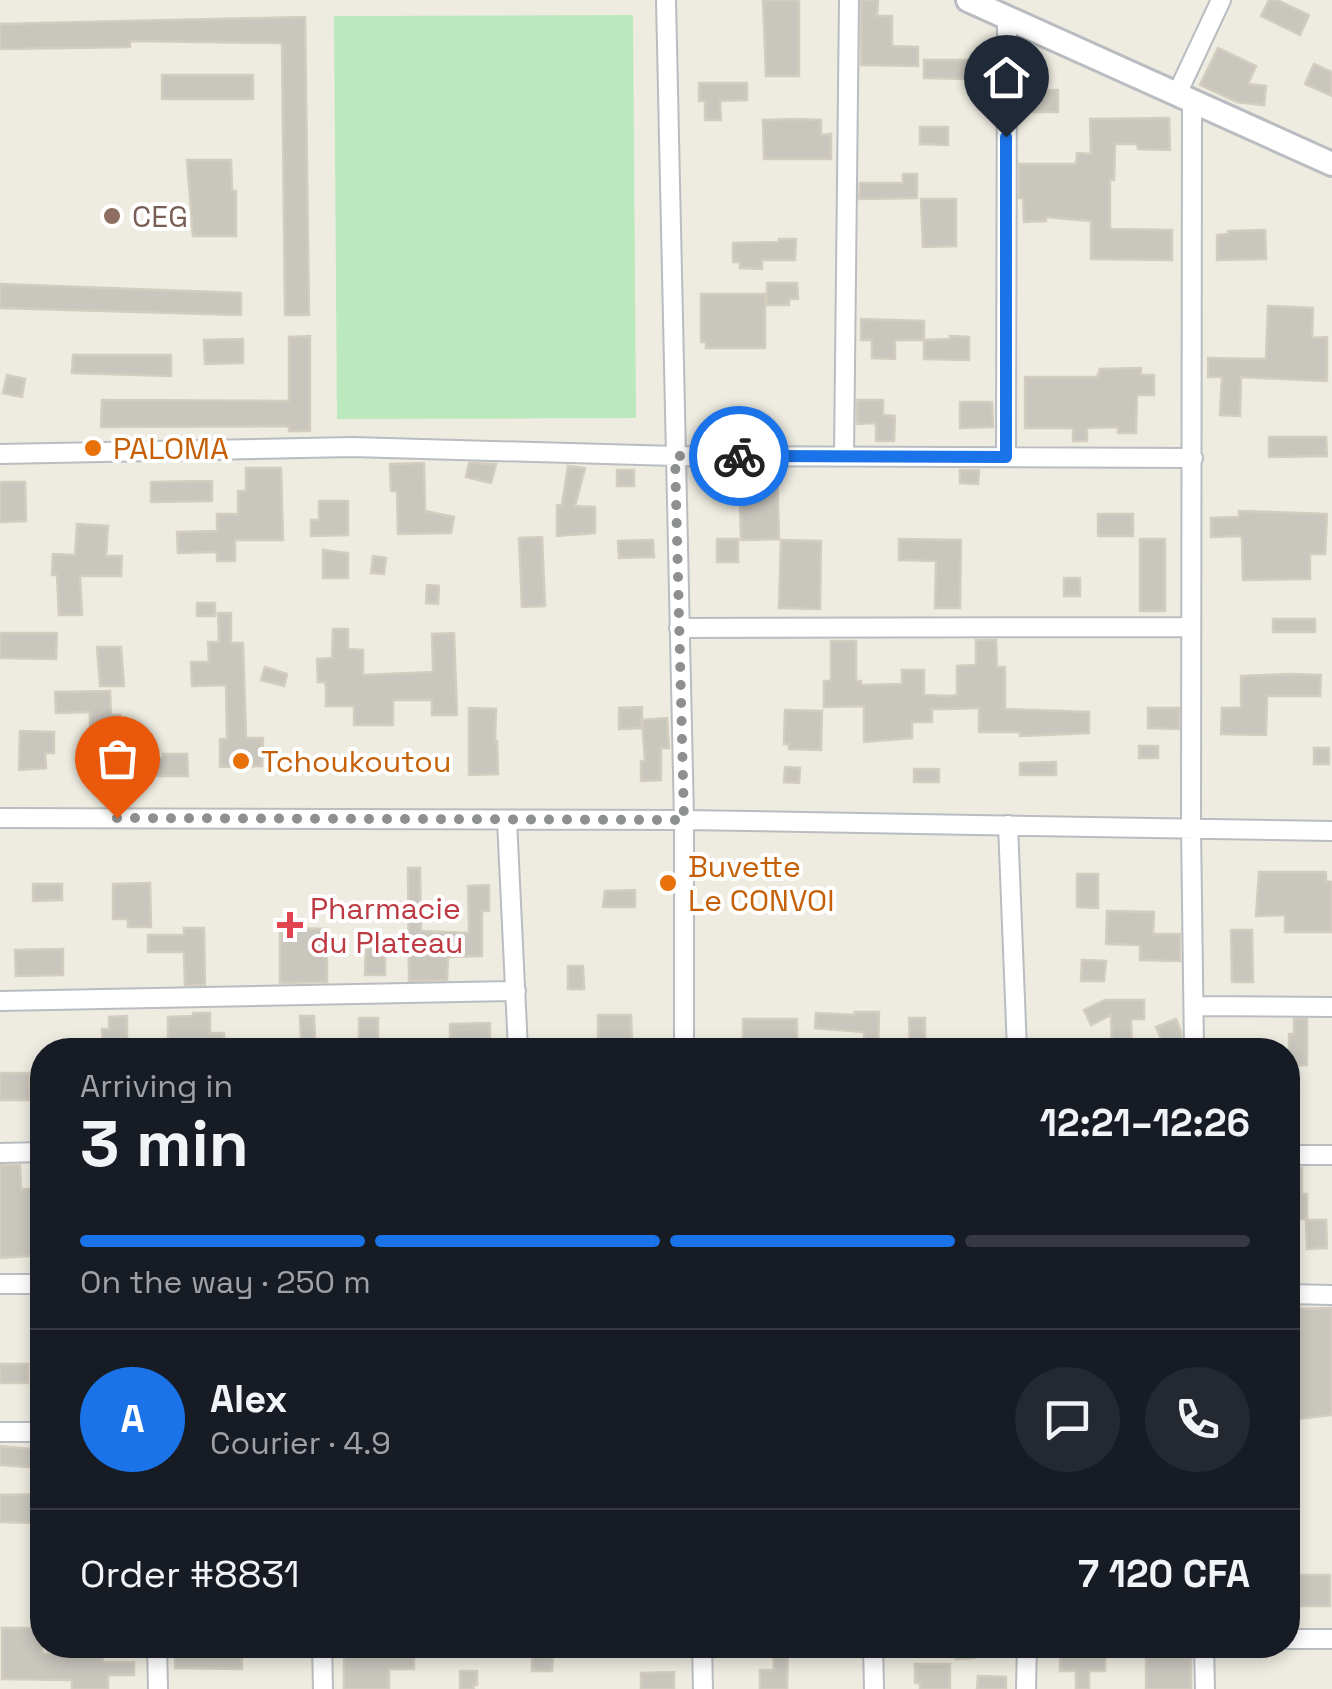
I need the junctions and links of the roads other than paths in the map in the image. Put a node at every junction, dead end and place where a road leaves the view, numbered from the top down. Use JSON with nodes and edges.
{"nodes":[{"id":1,"x":666,"y":0,"type":"edge"},
{"id":2,"x":849,"y":0,"type":"edge"},
{"id":3,"x":968,"y":0,"type":"edge"},
{"id":4,"x":1222,"y":0,"type":"edge"},
{"id":5,"x":1007,"y":17,"type":"junction"},
{"id":6,"x":1184,"y":97,"type":"junction"},
{"id":7,"x":1330,"y":158,"type":"edge"},
{"id":8,"x":0,"y":454,"type":"edge"},
{"id":9,"x":675,"y":456,"type":"junction"},
{"id":10,"x":844,"y":456,"type":"junction"},
{"id":11,"x":1006,"y":457,"type":"junction"},
{"id":12,"x":1193,"y":458,"type":"junction"},
{"id":13,"x":1191,"y":627,"type":"junction"},
{"id":14,"x":678,"y":628,"type":"junction"},
{"id":15,"x":0,"y":818,"type":"edge"},
{"id":16,"x":507,"y":820,"type":"junction"},
{"id":17,"x":684,"y":820,"type":"junction"},
{"id":18,"x":1008,"y":825,"type":"junction"},
{"id":19,"x":1191,"y":828,"type":"junction"},
{"id":20,"x":1332,"y":831,"type":"edge"},
{"id":21,"x":516,"y":992,"type":"junction"},
{"id":22,"x":0,"y":1002,"type":"edge"},
{"id":23,"x":1194,"y":1006,"type":"junction"},
{"id":24,"x":1332,"y":1007,"type":"edge"},
{"id":25,"x":518,"y":1038,"type":"edge"},
{"id":26,"x":684,"y":1038,"type":"edge"},
{"id":27,"x":1017,"y":1038,"type":"edge"},
{"id":28,"x":1194,"y":1038,"type":"edge"},
{"id":29,"x":0,"y":1152,"type":"edge"},
{"id":30,"x":30,"y":1152,"type":"edge"},
{"id":31,"x":1300,"y":1155,"type":"edge"},
{"id":32,"x":1332,"y":1155,"type":"edge"},
{"id":33,"x":0,"y":1284,"type":"edge"},
{"id":34,"x":30,"y":1284,"type":"edge"},
{"id":35,"x":1300,"y":1295,"type":"edge"},
{"id":36,"x":1332,"y":1296,"type":"edge"},
{"id":37,"x":0,"y":1432,"type":"edge"},
{"id":38,"x":30,"y":1432,"type":"edge"},
{"id":39,"x":1300,"y":1639,"type":"edge"},
{"id":40,"x":1332,"y":1639,"type":"edge"},
{"id":41,"x":157,"y":1658,"type":"edge"},
{"id":42,"x":322,"y":1658,"type":"edge"},
{"id":43,"x":703,"y":1658,"type":"edge"},
{"id":44,"x":873,"y":1658,"type":"edge"},
{"id":45,"x":1026,"y":1658,"type":"edge"},
{"id":46,"x":1204,"y":1658,"type":"edge"},
{"id":47,"x":158,"y":1689,"type":"edge"},
{"id":48,"x":323,"y":1689,"type":"edge"},
{"id":49,"x":704,"y":1689,"type":"edge"},
{"id":50,"x":874,"y":1689,"type":"edge"},
{"id":51,"x":1026,"y":1689,"type":"edge"},
{"id":52,"x":1205,"y":1689,"type":"edge"}],
"edges":[{"from":1,"to":9,"type":"street"},
{"from":2,"to":10,"type":"street"},
{"from":3,"to":5,"type":"street"},
{"from":4,"to":6,"type":"street"},
{"from":5,"to":6,"type":"street"},
{"from":5,"to":11,"type":"street"},
{"from":6,"to":7,"type":"street"},
{"from":6,"to":12,"type":"street"},
{"from":8,"to":9,"type":"street"},
{"from":9,"to":10,"type":"street"},
{"from":9,"to":14,"type":"street"},
{"from":10,"to":11,"type":"street"},
{"from":11,"to":12,"type":"street"},
{"from":12,"to":13,"type":"street"},
{"from":13,"to":14,"type":"street"},
{"from":13,"to":19,"type":"street"},
{"from":14,"to":17,"type":"street"},
{"from":15,"to":16,"type":"street"},
{"from":16,"to":17,"type":"street"},
{"from":16,"to":21,"type":"street"},
{"from":17,"to":18,"type":"street"},
{"from":17,"to":26,"type":"street"},
{"from":18,"to":19,"type":"street"},
{"from":18,"to":27,"type":"street"},
{"from":19,"to":20,"type":"street"},
{"from":19,"to":23,"type":"street"},
{"from":21,"to":22,"type":"street"},
{"from":21,"to":25,"type":"street"},
{"from":23,"to":24,"type":"street"},
{"from":23,"to":28,"type":"street"},
{"from":29,"to":30,"type":"street"},
{"from":31,"to":32,"type":"street"},
{"from":33,"to":34,"type":"street"},
{"from":35,"to":36,"type":"street"},
{"from":37,"to":38,"type":"street"},
{"from":39,"to":40,"type":"street"},
{"from":41,"to":47,"type":"street"},
{"from":42,"to":48,"type":"street"},
{"from":43,"to":49,"type":"street"},
{"from":44,"to":50,"type":"street"},
{"from":45,"to":51,"type":"street"},
{"from":46,"to":52,"type":"street"}]}
